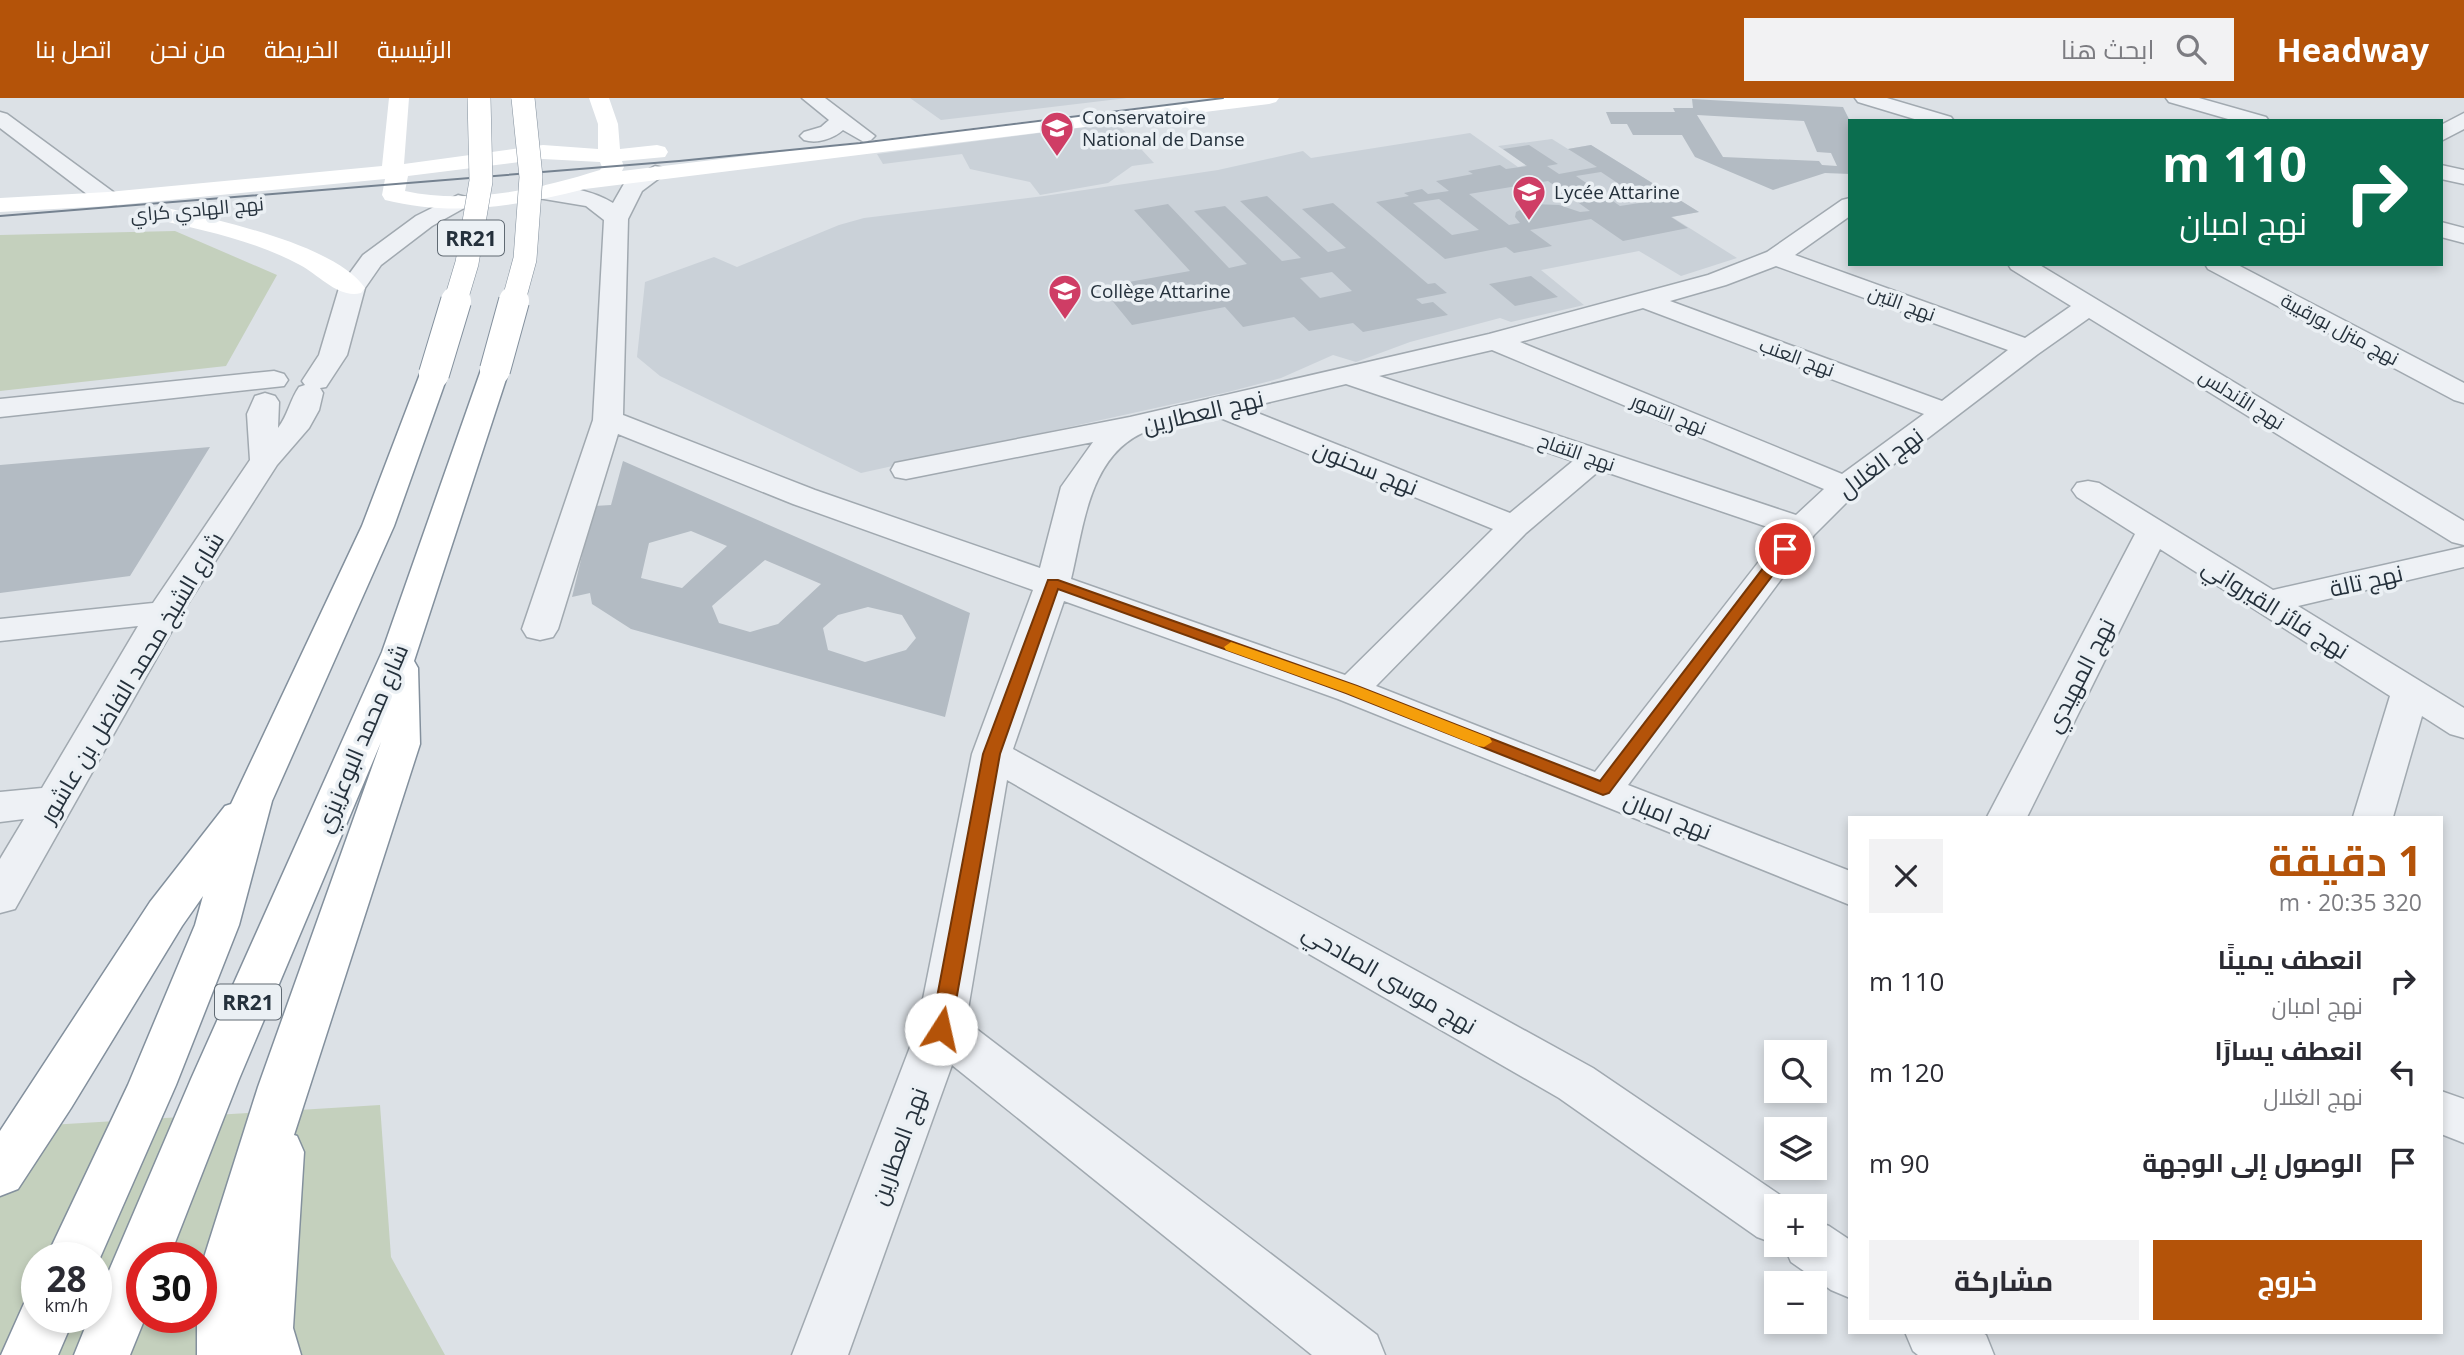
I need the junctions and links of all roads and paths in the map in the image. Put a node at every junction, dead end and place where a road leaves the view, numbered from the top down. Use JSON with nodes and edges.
{"nodes":[{"id":1,"x":399,"y":98,"type":"edge"},
{"id":2,"x":523,"y":98,"type":"edge"},
{"id":3,"x":599,"y":98,"type":"edge"},
{"id":4,"x":812,"y":98,"type":"edge"},
{"id":5,"x":1174,"y":98,"type":"edge"},
{"id":6,"x":1269,"y":98,"type":"edge"},
{"id":7,"x":2176,"y":98,"type":"edge"},
{"id":8,"x":2265,"y":98,"type":"edge"},
{"id":9,"x":1856,"y":100,"type":"edge"},
{"id":10,"x":478,"y":105,"type":"edge"},
{"id":11,"x":2229,"y":112,"type":"junction"},
{"id":12,"x":0,"y":118,"type":"edge"},
{"id":13,"x":841,"y":119,"type":"junction"},
{"id":14,"x":1902,"y":119,"type":"edge"},
{"id":15,"x":1936,"y":119,"type":"edge"},
{"id":16,"x":2252,"y":119,"type":"edge"},
{"id":17,"x":2464,"y":119,"type":"edge"},
{"id":18,"x":608,"y":124,"type":"junction"},
{"id":19,"x":2443,"y":134,"type":"edge"},
{"id":20,"x":811,"y":136,"type":"junction"},
{"id":21,"x":864,"y":136,"type":"junction"},
{"id":22,"x":674,"y":144,"type":"dead end"},
{"id":23,"x":733,"y":144,"type":"junction"},
{"id":24,"x":709,"y":145,"type":"dead end"},
{"id":25,"x":543,"y":152,"type":"junction"},
{"id":26,"x":609,"y":156,"type":"junction"},
{"id":27,"x":398,"y":171,"type":"junction"},
{"id":28,"x":2443,"y":172,"type":"edge"},
{"id":29,"x":655,"y":173,"type":"junction"},
{"id":30,"x":2464,"y":177,"type":"edge"},
{"id":31,"x":585,"y":182,"type":"junction"},
{"id":32,"x":546,"y":192,"type":"junction"},
{"id":33,"x":397,"y":196,"type":"junction"},
{"id":34,"x":108,"y":199,"type":"junction"},
{"id":35,"x":458,"y":202,"type":"junction"},
{"id":36,"x":0,"y":205,"type":"edge"},
{"id":37,"x":1848,"y":206,"type":"edge"},
{"id":38,"x":159,"y":213,"type":"junction"},
{"id":39,"x":615,"y":219,"type":"junction"},
{"id":40,"x":0,"y":226,"type":"edge"},
{"id":41,"x":2443,"y":230,"type":"edge"},
{"id":42,"x":2464,"y":236,"type":"edge"},
{"id":43,"x":392,"y":244,"type":"junction"},
{"id":44,"x":1776,"y":257,"type":"junction"},
{"id":45,"x":2023,"y":266,"type":"edge"},
{"id":46,"x":2231,"y":267,"type":"edge"},
{"id":47,"x":352,"y":288,"type":"junction"},
{"id":48,"x":1647,"y":302,"type":"junction"},
{"id":49,"x":2089,"y":306,"type":"junction"},
{"id":50,"x":1494,"y":341,"type":"junction"},
{"id":51,"x":2028,"y":348,"type":"junction"},
{"id":52,"x":1351,"y":376,"type":"junction"},
{"id":53,"x":288,"y":381,"type":"junction"},
{"id":54,"x":2464,"y":394,"type":"edge"},
{"id":55,"x":1218,"y":407,"type":"junction"},
{"id":56,"x":0,"y":408,"type":"edge"},
{"id":57,"x":1946,"y":412,"type":"junction"},
{"id":58,"x":608,"y":420,"type":"junction"},
{"id":59,"x":1138,"y":424,"type":"junction"},
{"id":60,"x":0,"y":432,"type":"edge"},
{"id":61,"x":1596,"y":458,"type":"junction"},
{"id":62,"x":265,"y":460,"type":"junction"},
{"id":63,"x":906,"y":470,"type":"dead end"},
{"id":64,"x":1845,"y":486,"type":"junction"},
{"id":65,"x":2088,"y":490,"type":"dead end"},
{"id":66,"x":1514,"y":526,"type":"junction"},
{"id":67,"x":1802,"y":528,"type":"junction"},
{"id":68,"x":2152,"y":532,"type":"junction"},
{"id":69,"x":2464,"y":536,"type":"edge"},
{"id":70,"x":2464,"y":558,"type":"edge"},
{"id":71,"x":1053,"y":583,"type":"junction"},
{"id":72,"x":2268,"y":602,"type":"junction"},
{"id":73,"x":163,"y":613,"type":"junction"},
{"id":74,"x":540,"y":629,"type":"dead end"},
{"id":75,"x":0,"y":630,"type":"edge"},
{"id":76,"x":400,"y":652,"type":"junction"},
{"id":77,"x":1351,"y":690,"type":"junction"},
{"id":78,"x":2410,"y":692,"type":"junction"},
{"id":79,"x":2464,"y":725,"type":"edge"},
{"id":80,"x":992,"y":754,"type":"junction"},
{"id":81,"x":1603,"y":789,"type":"junction"},
{"id":82,"x":55,"y":801,"type":"junction"},
{"id":83,"x":252,"y":801,"type":"junction"},
{"id":84,"x":0,"y":807,"type":"edge"},
{"id":85,"x":2008,"y":816,"type":"edge"},
{"id":86,"x":2373,"y":816,"type":"edge"},
{"id":87,"x":1848,"y":888,"type":"edge"},
{"id":88,"x":0,"y":897,"type":"edge"},
{"id":89,"x":941,"y":1029,"type":"junction"},
{"id":90,"x":283,"y":1087,"type":"junction"},
{"id":91,"x":2443,"y":1113,"type":"edge"},
{"id":92,"x":2464,"y":1121,"type":"edge"},
{"id":93,"x":0,"y":1173,"type":"edge"},
{"id":94,"x":1764,"y":1212,"type":"edge"},
{"id":95,"x":80,"y":1242,"type":"edge"},
{"id":96,"x":1827,"y":1255,"type":"edge"},
{"id":97,"x":1848,"y":1271,"type":"edge"},
{"id":98,"x":39,"y":1333,"type":"edge"},
{"id":99,"x":1936,"y":1334,"type":"edge"},
{"id":100,"x":29,"y":1355,"type":"edge"},
{"id":101,"x":102,"y":1355,"type":"edge"},
{"id":102,"x":225,"y":1355,"type":"edge"},
{"id":103,"x":273,"y":1355,"type":"edge"},
{"id":104,"x":821,"y":1355,"type":"edge"},
{"id":105,"x":1357,"y":1355,"type":"edge"},
{"id":106,"x":1966,"y":1355,"type":"edge"}],
"edges":[{"from":1,"to":27,"type":"main road"},
{"from":2,"to":76,"type":"main road","name":"شارع محمد البوعزيزي","number":"RR21","bridge":true},
{"from":3,"to":18,"type":"main road"},
{"from":4,"to":13,"type":"street"},
{"from":5,"to":21,"type":"main road"},
{"from":6,"to":29,"type":"main road","name":"نهج الهادي كراي"},
{"from":7,"to":11,"type":"street"},
{"from":8,"to":11,"type":"street"},
{"from":9,"to":14,"type":"street"},
{"from":9,"to":15,"type":"street"},
{"from":10,"to":83,"type":"main road","number":"RR21","bridge":true},
{"from":11,"to":16,"type":"street"},
{"from":12,"to":34,"type":"street"},
{"from":13,"to":20,"type":"street"},
{"from":13,"to":21,"type":"street"},
{"from":17,"to":19,"type":"street"},
{"from":18,"to":22,"type":"main road"},
{"from":18,"to":25,"type":"main road"},
{"from":18,"to":26,"type":"main road"},
{"from":20,"to":21,"type":"main road"},
{"from":20,"to":23,"type":"main road"},
{"from":23,"to":24,"type":"main road"},
{"from":23,"to":26,"type":"main road"},
{"from":25,"to":26,"type":"main road"},
{"from":25,"to":27,"type":"main road"},
{"from":26,"to":31,"type":"main road","name":"نهج الهادي كراي"},
{"from":27,"to":33,"type":"main road"},
{"from":27,"to":34,"type":"main road","name":"نهج الهادي كراي"},
{"from":28,"to":30,"type":"street"},
{"from":29,"to":31,"type":"main road","name":"نهج الهادي كراي"},
{"from":29,"to":39,"type":"street"},
{"from":31,"to":32,"type":"main road","name":"نهج الهادي كراي"},
{"from":32,"to":35,"type":"main road","name":"نهج الهادي كراي"},
{"from":32,"to":39,"type":"street"},
{"from":33,"to":35,"type":"main road","name":"نهج الهادي كراي"},
{"from":33,"to":38,"type":"main road","name":"نهج الهادي كراي"},
{"from":33,"to":43,"type":"street"},
{"from":34,"to":36,"type":"main road","name":"نهج الهادي كراي"},
{"from":35,"to":43,"type":"street"},
{"from":37,"to":44,"type":"street","name":"نهج العطارين"},
{"from":38,"to":40,"type":"main road","name":"نهج الهادي كراي"},
{"from":38,"to":47,"type":"main road"},
{"from":39,"to":58,"type":"street"},
{"from":41,"to":42,"type":"street"},
{"from":43,"to":47,"type":"street","name":"شارع الشيخ محمد الفاضل بن عاشور"},
{"from":44,"to":48,"type":"street","name":"نهج العطارين"},
{"from":44,"to":51,"type":"street","name":"نهج التين"},
{"from":45,"to":49,"type":"street","name":"نهج الأندلس"},
{"from":46,"to":54,"type":"street","name":"نهج منزل بورقيبة"},
{"from":47,"to":53,"type":"street","name":"شارع الشيخ محمد الفاضل بن عاشور"},
{"from":48,"to":50,"type":"street","name":"نهج العطارين"},
{"from":48,"to":57,"type":"street","name":"نهج العنب"},
{"from":49,"to":51,"type":"street","name":"نهج الغلال"},
{"from":49,"to":69,"type":"street","name":"نهج الأندلس"},
{"from":50,"to":52,"type":"street","name":"نهج العطارين"},
{"from":50,"to":64,"type":"street","name":"نهج التمور"},
{"from":51,"to":57,"type":"street","name":"نهج الغلال"},
{"from":52,"to":55,"type":"street","name":"نهج العطارين"},
{"from":52,"to":61,"type":"street","name":"نهج التفاح"},
{"from":53,"to":56,"type":"street"},
{"from":53,"to":60,"type":"street"},
{"from":53,"to":62,"type":"street"},
{"from":53,"to":62,"type":"street","name":"شارع الشيخ محمد الفاضل بن عاشور"},
{"from":55,"to":59,"type":"street","name":"نهج العطارين"},
{"from":55,"to":66,"type":"street","name":"نهج سحنون"},
{"from":57,"to":64,"type":"street","name":"نهج الغلال"},
{"from":58,"to":71,"type":"street","name":"نهج امبان"},
{"from":58,"to":74,"type":"street"},
{"from":59,"to":63,"type":"street"},
{"from":59,"to":71,"type":"street","name":"نهج العطارين"},
{"from":61,"to":66,"type":"street"},
{"from":61,"to":67,"type":"street","name":"نهج التفاح"},
{"from":62,"to":73,"type":"street","name":"شارع الشيخ محمد الفاضل بن عاشور"},
{"from":64,"to":67,"type":"street","name":"نهج الغلال"},
{"from":65,"to":68,"type":"street","name":"نهج فائز القيرواني"},
{"from":66,"to":77,"type":"street"},
{"from":67,"to":81,"type":"street","name":"نهج الغلال"},
{"from":68,"to":72,"type":"street","name":"نهج فائز القيرواني"},
{"from":68,"to":85,"type":"street","name":"نهج المهيدي"},
{"from":70,"to":72,"type":"street","name":"نهج تالة"},
{"from":71,"to":77,"type":"street","name":"نهج امبان"},
{"from":71,"to":80,"type":"street","name":"نهج العطارين"},
{"from":72,"to":78,"type":"street","name":"نهج فائز القيرواني"},
{"from":73,"to":75,"type":"street"},
{"from":73,"to":82,"type":"street","name":"شارع الشيخ محمد الفاضل بن عاشور"},
{"from":76,"to":90,"type":"main road"},
{"from":76,"to":101,"type":"main road","name":"شارع محمد البوعزيزي","number":"RR21"},
{"from":77,"to":81,"type":"street","name":"نهج امبان"},
{"from":78,"to":79,"type":"street","name":"نهج فائز القيرواني"},
{"from":78,"to":86,"type":"street"},
{"from":80,"to":89,"type":"street","name":"نهج العطارين"},
{"from":80,"to":94,"type":"street","name":"نهج موسى الصادحي"},
{"from":81,"to":87,"type":"street","name":"نهج امبان"},
{"from":82,"to":84,"type":"street"},
{"from":82,"to":88,"type":"street","name":"شارع الشيخ محمد الفاضل بن عاشور"},
{"from":83,"to":93,"type":"main road"},
{"from":83,"to":95,"type":"main road","number":"RR21"},
{"from":89,"to":104,"type":"street","name":"نهج العطارين"},
{"from":89,"to":105,"type":"street"},
{"from":90,"to":102,"type":"main road"},
{"from":90,"to":103,"type":"main road"},
{"from":91,"to":92,"type":"street"},
{"from":96,"to":97,"type":"street"},
{"from":98,"to":100,"type":"main road"},
{"from":99,"to":106,"type":"street"}]}
